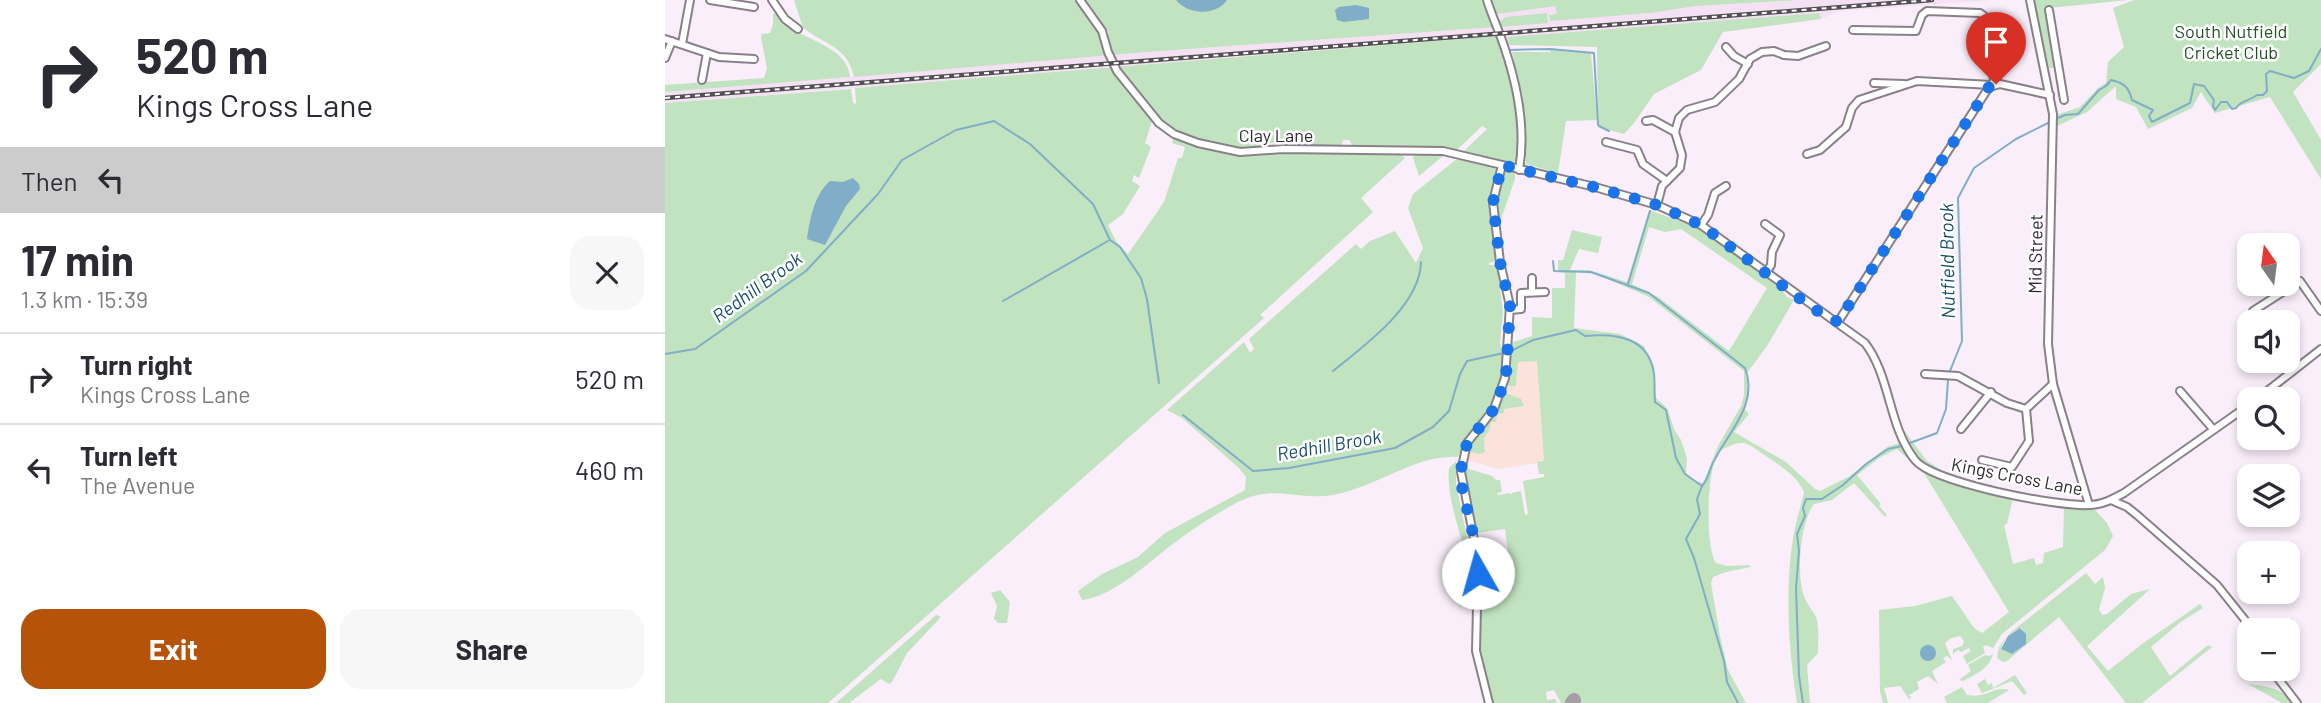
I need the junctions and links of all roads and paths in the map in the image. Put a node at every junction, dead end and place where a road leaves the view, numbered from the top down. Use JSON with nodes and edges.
{"nodes":[{"id":1,"x":690,"y":0,"type":"edge"},
{"id":2,"x":710,"y":0,"type":"edge"},
{"id":3,"x":772,"y":0,"type":"edge"},
{"id":4,"x":1080,"y":0,"type":"edge"},
{"id":5,"x":1487,"y":0,"type":"edge"},
{"id":6,"x":2031,"y":0,"type":"edge"},
{"id":7,"x":754,"y":6,"type":"dead end"},
{"id":8,"x":2049,"y":10,"type":"dead end"},
{"id":9,"x":798,"y":29,"type":"dead end"},
{"id":10,"x":1853,"y":30,"type":"dead end"},
{"id":11,"x":1990,"y":35,"type":"junction"},
{"id":12,"x":2010,"y":35,"type":"dead end"},
{"id":13,"x":669,"y":40,"type":"edge"},
{"id":14,"x":683,"y":44,"type":"junction"},
{"id":15,"x":1826,"y":46,"type":"dead end"},
{"id":16,"x":1726,"y":47,"type":"dead end"},
{"id":17,"x":707,"y":53,"type":"junction"},
{"id":18,"x":665,"y":58,"type":"edge"},
{"id":19,"x":754,"y":59,"type":"dead end"},
{"id":20,"x":1748,"y":64,"type":"junction"},
{"id":21,"x":2046,"y":72,"type":"junction"},
{"id":22,"x":2059,"y":73,"type":"junction"},
{"id":23,"x":702,"y":80,"type":"dead end"},
{"id":24,"x":1874,"y":83,"type":"dead end"},
{"id":25,"x":1906,"y":85,"type":"junction"},
{"id":26,"x":1992,"y":85,"type":"junction"},
{"id":27,"x":2050,"y":95,"type":"junction"},
{"id":28,"x":2064,"y":100,"type":"dead end"},
{"id":29,"x":1650,"y":121,"type":"dead end"},
{"id":30,"x":1675,"y":132,"type":"junction"},
{"id":31,"x":1606,"y":142,"type":"dead end"},
{"id":32,"x":1807,"y":154,"type":"dead end"},
{"id":33,"x":1502,"y":165,"type":"junction"},
{"id":34,"x":1519,"y":170,"type":"junction"},
{"id":35,"x":1667,"y":181,"type":"junction"},
{"id":36,"x":1726,"y":186,"type":"dead end"},
{"id":37,"x":1657,"y":205,"type":"junction"},
{"id":38,"x":1765,"y":224,"type":"dead end"},
{"id":39,"x":1701,"y":225,"type":"junction"},
{"id":40,"x":1766,"y":273,"type":"junction"},
{"id":41,"x":1532,"y":278,"type":"dead end"},
{"id":42,"x":1532,"y":292,"type":"junction"},
{"id":43,"x":1545,"y":292,"type":"dead end"},
{"id":44,"x":1510,"y":310,"type":"junction"},
{"id":45,"x":2255,"y":310,"type":"edge"},
{"id":46,"x":2321,"y":311,"type":"edge"},
{"id":47,"x":1838,"y":322,"type":"junction"},
{"id":48,"x":2321,"y":349,"type":"edge"},
{"id":49,"x":1925,"y":374,"type":"dead end"},
{"id":50,"x":2053,"y":384,"type":"junction"},
{"id":51,"x":2272,"y":387,"type":"edge"},
{"id":52,"x":2180,"y":391,"type":"dead end"},
{"id":53,"x":1991,"y":392,"type":"junction"},
{"id":54,"x":2027,"y":409,"type":"junction"},
{"id":55,"x":2237,"y":413,"type":"edge"},
{"id":56,"x":1961,"y":429,"type":"dead end"},
{"id":57,"x":2213,"y":429,"type":"junction"},
{"id":58,"x":1982,"y":460,"type":"dead end"},
{"id":59,"x":2124,"y":493,"type":"junction"},
{"id":60,"x":2111,"y":500,"type":"junction"},
{"id":61,"x":2089,"y":505,"type":"junction"},
{"id":62,"x":2127,"y":507,"type":"junction"},
{"id":63,"x":2243,"y":618,"type":"edge"},
{"id":64,"x":2280,"y":681,"type":"edge"},
{"id":65,"x":1489,"y":703,"type":"edge"},
{"id":66,"x":2297,"y":703,"type":"edge"}],
"edges":[{"from":1,"to":14,"type":"street"},
{"from":2,"to":7,"type":"street"},
{"from":3,"to":9,"type":"street"},
{"from":4,"to":33,"type":"street","name":"Clay Lane"},
{"from":5,"to":34,"type":"street"},
{"from":6,"to":21,"type":"street","name":"Mid Street"},
{"from":8,"to":22,"type":"street"},
{"from":10,"to":11,"type":"street"},
{"from":11,"to":12,"type":"street"},
{"from":11,"to":26,"type":"street"},
{"from":13,"to":14,"type":"street"},
{"from":13,"to":18,"type":"street"},
{"from":14,"to":17,"type":"street"},
{"from":15,"to":20,"type":"street"},
{"from":16,"to":20,"type":"street"},
{"from":17,"to":19,"type":"street"},
{"from":17,"to":23,"type":"street"},
{"from":20,"to":30,"type":"street"},
{"from":21,"to":22,"type":"street"},
{"from":21,"to":27,"type":"street","name":"Mid Street"},
{"from":22,"to":28,"type":"street"},
{"from":24,"to":25,"type":"street"},
{"from":25,"to":26,"type":"street"},
{"from":25,"to":32,"type":"street"},
{"from":26,"to":27,"type":"street"},
{"from":26,"to":47,"type":"street"},
{"from":27,"to":50,"type":"street","name":"Mid Street"},
{"from":29,"to":30,"type":"street"},
{"from":30,"to":35,"type":"street"},
{"from":31,"to":35,"type":"street"},
{"from":33,"to":34,"type":"street","name":"Kings Cross Lane"},
{"from":33,"to":44,"type":"street"},
{"from":34,"to":37,"type":"street","name":"Kings Cross Lane"},
{"from":35,"to":37,"type":"street"},
{"from":36,"to":39,"type":"street"},
{"from":37,"to":39,"type":"street","name":"Kings Cross Lane"},
{"from":38,"to":40,"type":"street"},
{"from":39,"to":40,"type":"street","name":"Kings Cross Lane"},
{"from":40,"to":47,"type":"street","name":"Kings Cross Lane"},
{"from":41,"to":42,"type":"street"},
{"from":42,"to":43,"type":"street"},
{"from":42,"to":44,"type":"street"},
{"from":44,"to":65,"type":"street"},
{"from":45,"to":46,"type":"street"},
{"from":47,"to":61,"type":"street","name":"Kings Cross Lane"},
{"from":48,"to":51,"type":"street"},
{"from":49,"to":53,"type":"street"},
{"from":50,"to":54,"type":"street"},
{"from":50,"to":61,"type":"street","name":"Mid Street"},
{"from":52,"to":57,"type":"street"},
{"from":53,"to":54,"type":"street"},
{"from":53,"to":56,"type":"street"},
{"from":54,"to":58,"type":"street"},
{"from":55,"to":57,"type":"street","name":"Kings Cross Lane"},
{"from":57,"to":59,"type":"street","name":"Kings Cross Lane"},
{"from":59,"to":60,"type":"street","name":"Kings Cross Lane"},
{"from":59,"to":62,"type":"street"},
{"from":60,"to":61,"type":"street","name":"Kings Cross Lane"},
{"from":60,"to":62,"type":"street"},
{"from":62,"to":63,"type":"street"},
{"from":64,"to":66,"type":"street"}]}
